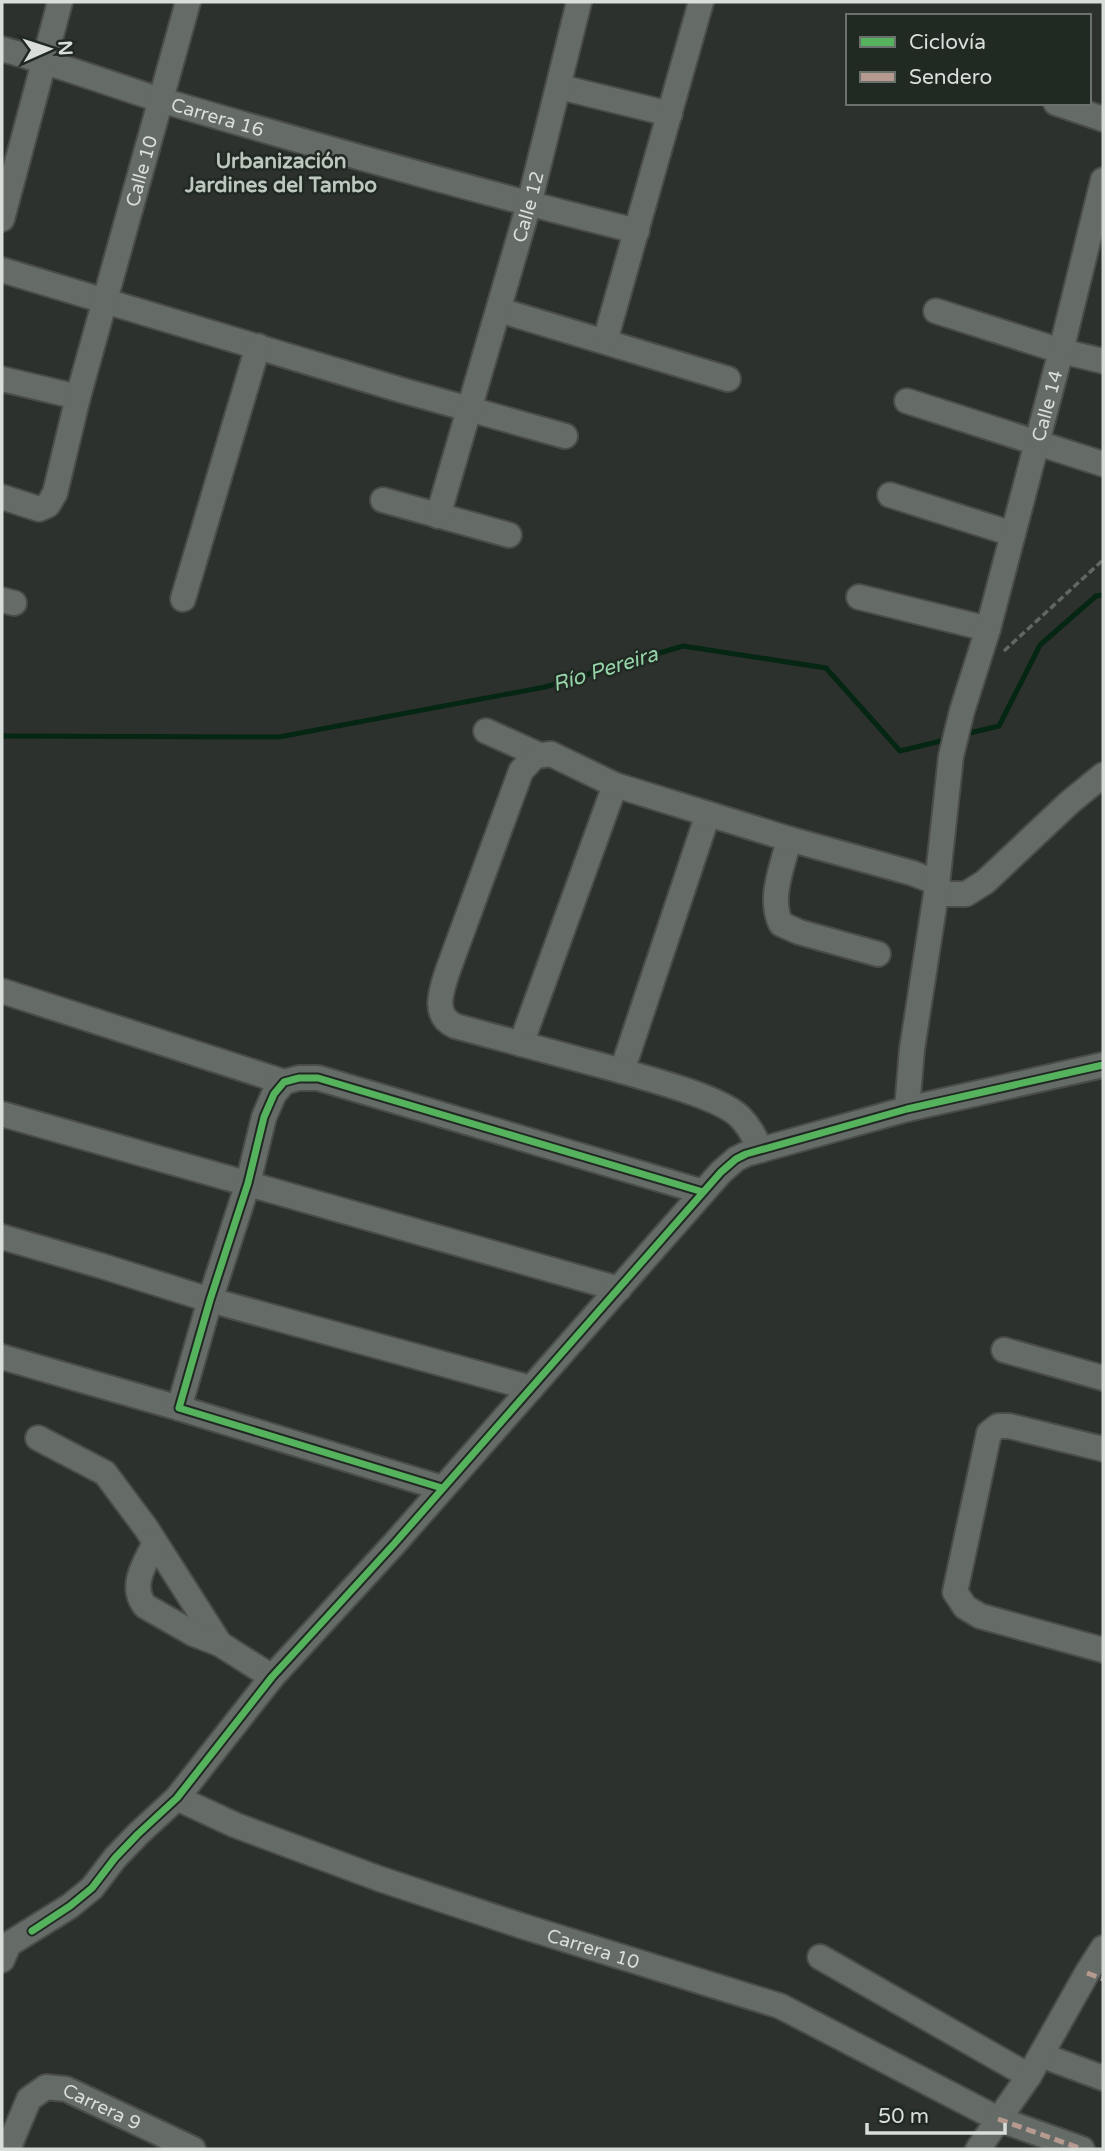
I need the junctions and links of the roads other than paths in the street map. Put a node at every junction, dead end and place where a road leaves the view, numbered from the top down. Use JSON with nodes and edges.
{"nodes":[{"id":1,"x":60,"y":2,"type":"edge"},
{"id":2,"x":188,"y":2,"type":"edge"},
{"id":3,"x":579,"y":2,"type":"edge"},
{"id":4,"x":693,"y":4,"type":"edge"},
{"id":5,"x":2,"y":49,"type":"edge"},
{"id":6,"x":44,"y":60,"type":"junction"},
{"id":7,"x":560,"y":87,"type":"junction"},
{"id":8,"x":161,"y":100,"type":"junction"},
{"id":9,"x":1062,"y":105,"type":"edge"},
{"id":10,"x":670,"y":114,"type":"junction"},
{"id":11,"x":1103,"y":119,"type":"edge"},
{"id":12,"x":1103,"y":180,"type":"edge"},
{"id":13,"x":529,"y":204,"type":"junction"},
{"id":14,"x":2,"y":219,"type":"edge"},
{"id":15,"x":637,"y":231,"type":"junction"},
{"id":16,"x":1094,"y":257,"type":"edge"},
{"id":17,"x":2,"y":270,"type":"edge"},
{"id":18,"x":105,"y":300,"type":"junction"},
{"id":19,"x":499,"y":310,"type":"junction"},
{"id":20,"x":936,"y":311,"type":"dead end"},
{"id":21,"x":606,"y":341,"type":"junction"},
{"id":22,"x":258,"y":346,"type":"junction"},
{"id":23,"x":1062,"y":351,"type":"junction"},
{"id":24,"x":1103,"y":361,"type":"edge"},
{"id":25,"x":2,"y":379,"type":"edge"},
{"id":26,"x":729,"y":379,"type":"dead end"},
{"id":27,"x":78,"y":397,"type":"junction"},
{"id":28,"x":907,"y":401,"type":"dead end"},
{"id":29,"x":470,"y":410,"type":"junction"},
{"id":30,"x":565,"y":436,"type":"dead end"},
{"id":31,"x":1037,"y":444,"type":"junction"},
{"id":32,"x":1103,"y":464,"type":"edge"},
{"id":33,"x":890,"y":495,"type":"dead end"},
{"id":34,"x":2,"y":497,"type":"edge"},
{"id":35,"x":383,"y":500,"type":"dead end"},
{"id":36,"x":438,"y":516,"type":"junction"},
{"id":37,"x":1013,"y":534,"type":"junction"},
{"id":38,"x":509,"y":535,"type":"dead end"},
{"id":39,"x":859,"y":597,"type":"dead end"},
{"id":40,"x":183,"y":599,"type":"dead end"},
{"id":41,"x":988,"y":629,"type":"junction"},
{"id":42,"x":486,"y":731,"type":"dead end"},
{"id":43,"x":539,"y":755,"type":"junction"},
{"id":44,"x":1103,"y":775,"type":"edge"},
{"id":45,"x":615,"y":785,"type":"junction"},
{"id":46,"x":708,"y":814,"type":"junction"},
{"id":47,"x":789,"y":839,"type":"junction"},
{"id":48,"x":937,"y":889,"type":"junction"},
{"id":49,"x":878,"y":954,"type":"dead end"},
{"id":50,"x":2,"y":991,"type":"edge"},
{"id":51,"x":521,"y":1044,"type":"junction"},
{"id":52,"x":1103,"y":1065,"type":"edge"},
{"id":53,"x":622,"y":1071,"type":"junction"},
{"id":54,"x":284,"y":1082,"type":"junction"},
{"id":55,"x":907,"y":1110,"type":"junction"},
{"id":56,"x":2,"y":1114,"type":"edge"},
{"id":57,"x":761,"y":1150,"type":"junction"},
{"id":58,"x":248,"y":1183,"type":"junction"},
{"id":59,"x":703,"y":1192,"type":"junction"},
{"id":60,"x":2,"y":1237,"type":"edge"},
{"id":61,"x":618,"y":1289,"type":"junction"},
{"id":62,"x":210,"y":1300,"type":"junction"},
{"id":63,"x":1004,"y":1350,"type":"dead end"},
{"id":64,"x":2,"y":1357,"type":"edge"},
{"id":65,"x":1103,"y":1378,"type":"edge"},
{"id":66,"x":531,"y":1388,"type":"junction"},
{"id":67,"x":179,"y":1408,"type":"junction"},
{"id":68,"x":38,"y":1438,"type":"dead end"},
{"id":69,"x":1103,"y":1449,"type":"edge"},
{"id":70,"x":442,"y":1488,"type":"junction"},
{"id":71,"x":155,"y":1543,"type":"junction"},
{"id":72,"x":220,"y":1644,"type":"junction"},
{"id":73,"x":1103,"y":1650,"type":"edge"},
{"id":74,"x":272,"y":1676,"type":"junction"},
{"id":75,"x":177,"y":1798,"type":"junction"},
{"id":76,"x":1103,"y":1948,"type":"edge"},
{"id":77,"x":4,"y":1949,"type":"edge"},
{"id":78,"x":820,"y":1957,"type":"dead end"},
{"id":79,"x":1095,"y":1976,"type":"edge"},
{"id":80,"x":1035,"y":2065,"type":"junction"},
{"id":81,"x":1103,"y":2078,"type":"edge"},
{"id":82,"x":998,"y":2119,"type":"junction"},
{"id":83,"x":8,"y":2149,"type":"edge"},
{"id":84,"x":193,"y":2149,"type":"edge"},
{"id":85,"x":978,"y":2149,"type":"edge"},
{"id":86,"x":1082,"y":2149,"type":"edge"}],
"edges":[{"from":1,"to":6,"type":"street"},
{"from":2,"to":8,"type":"street","name":"Calle 10"},
{"from":3,"to":7,"type":"street","name":"Calle 12"},
{"from":4,"to":10,"type":"street"},
{"from":5,"to":6,"type":"street","name":"Carrera 16"},
{"from":6,"to":8,"type":"street","name":"Carrera 16"},
{"from":6,"to":14,"type":"street"},
{"from":7,"to":10,"type":"street"},
{"from":7,"to":13,"type":"street","name":"Calle 12"},
{"from":8,"to":13,"type":"street","name":"Carrera 16"},
{"from":8,"to":18,"type":"street","name":"Calle 10"},
{"from":9,"to":11,"type":"street"},
{"from":10,"to":15,"type":"street"},
{"from":12,"to":16,"type":"street","name":"Calle 14"},
{"from":13,"to":15,"type":"street","name":"Carrera 16"},
{"from":13,"to":19,"type":"street","name":"Calle 12"},
{"from":15,"to":21,"type":"street"},
{"from":16,"to":23,"type":"street","name":"Calle 14"},
{"from":17,"to":18,"type":"street"},
{"from":18,"to":22,"type":"street"},
{"from":18,"to":27,"type":"street","name":"Calle 10"},
{"from":19,"to":21,"type":"street"},
{"from":19,"to":29,"type":"street","name":"Calle 12"},
{"from":20,"to":23,"type":"street"},
{"from":21,"to":26,"type":"street"},
{"from":22,"to":29,"type":"street"},
{"from":22,"to":40,"type":"street"},
{"from":23,"to":24,"type":"street"},
{"from":23,"to":31,"type":"street","name":"Calle 14"},
{"from":25,"to":27,"type":"street"},
{"from":27,"to":34,"type":"street","name":"Calle 10"},
{"from":28,"to":31,"type":"street"},
{"from":29,"to":30,"type":"street"},
{"from":29,"to":36,"type":"street","name":"Calle 12"},
{"from":31,"to":32,"type":"street"},
{"from":31,"to":37,"type":"street","name":"Calle 14"},
{"from":33,"to":37,"type":"street"},
{"from":35,"to":36,"type":"street"},
{"from":36,"to":38,"type":"street"},
{"from":37,"to":41,"type":"street","name":"Calle 14"},
{"from":39,"to":41,"type":"street"},
{"from":41,"to":48,"type":"street","name":"Calle 14"},
{"from":42,"to":43,"type":"street"},
{"from":43,"to":45,"type":"street"},
{"from":43,"to":51,"type":"street"},
{"from":44,"to":48,"type":"street"},
{"from":45,"to":46,"type":"street"},
{"from":45,"to":51,"type":"street"},
{"from":46,"to":47,"type":"street"},
{"from":46,"to":53,"type":"street"},
{"from":47,"to":48,"type":"street"},
{"from":47,"to":49,"type":"street"},
{"from":48,"to":55,"type":"street","name":"Calle 14"},
{"from":50,"to":54,"type":"street"},
{"from":51,"to":53,"type":"street"},
{"from":52,"to":55,"type":"street"},
{"from":53,"to":57,"type":"street"},
{"from":54,"to":58,"type":"street"},
{"from":54,"to":59,"type":"street"},
{"from":55,"to":57,"type":"street"},
{"from":56,"to":58,"type":"street"},
{"from":57,"to":59,"type":"street"},
{"from":58,"to":61,"type":"street"},
{"from":58,"to":62,"type":"street"},
{"from":59,"to":61,"type":"street"},
{"from":60,"to":62,"type":"street"},
{"from":61,"to":66,"type":"street"},
{"from":62,"to":66,"type":"street"},
{"from":62,"to":67,"type":"street"},
{"from":63,"to":65,"type":"street"},
{"from":64,"to":67,"type":"street"},
{"from":66,"to":70,"type":"street"},
{"from":67,"to":70,"type":"street"},
{"from":68,"to":71,"type":"street"},
{"from":69,"to":73,"type":"street"},
{"from":70,"to":74,"type":"street"},
{"from":71,"to":72,"type":"street"},
{"from":71,"to":72,"type":"street"},
{"from":72,"to":74,"type":"street"},
{"from":74,"to":75,"type":"street"},
{"from":75,"to":77,"type":"street"},
{"from":75,"to":82,"type":"street","name":"Carrera 10"},
{"from":76,"to":79,"type":"street"},
{"from":78,"to":80,"type":"street"},
{"from":79,"to":80,"type":"street"},
{"from":80,"to":81,"type":"street"},
{"from":80,"to":82,"type":"street"},
{"from":82,"to":85,"type":"street"},
{"from":82,"to":86,"type":"street","name":"Carrera 10"},
{"from":83,"to":84,"type":"street","name":"Carrera 9"}]}
